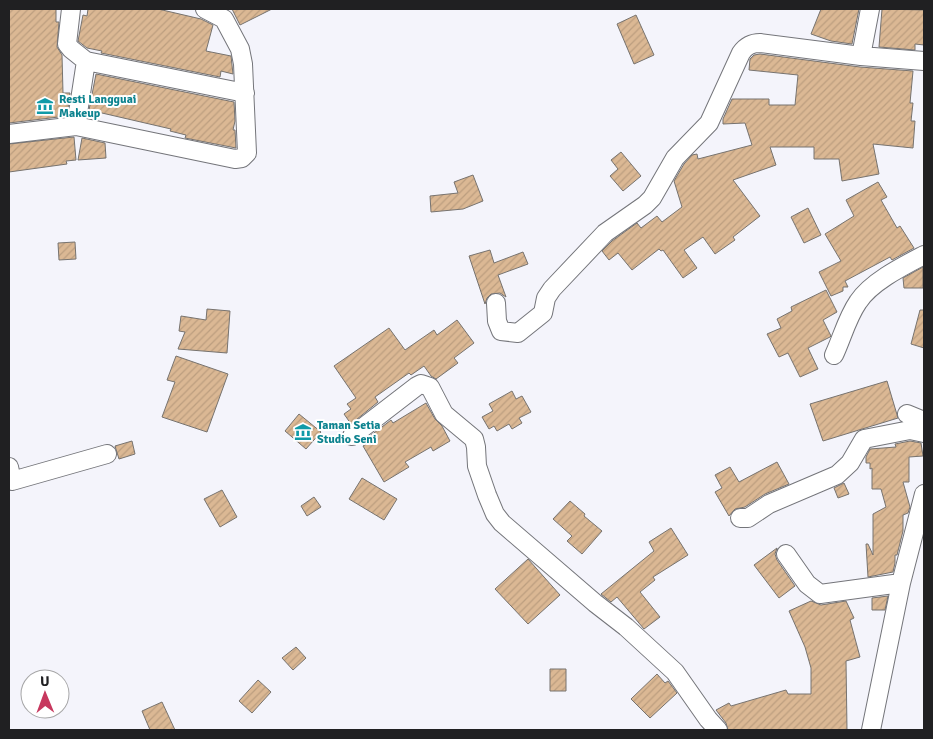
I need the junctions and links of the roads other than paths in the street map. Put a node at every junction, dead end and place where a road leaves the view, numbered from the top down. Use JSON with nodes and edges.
{"nodes":[{"id":1,"x":71,"y":9,"type":"edge"},
{"id":2,"x":208,"y":9,"type":"edge"},
{"id":3,"x":870,"y":9,"type":"edge"},
{"id":4,"x":861,"y":56,"type":"junction"},
{"id":5,"x":86,"y":61,"type":"junction"},
{"id":6,"x":924,"y":61,"type":"edge"},
{"id":7,"x":245,"y":94,"type":"junction"},
{"id":8,"x":76,"y":126,"type":"junction"},
{"id":9,"x":9,"y":134,"type":"edge"},
{"id":10,"x":924,"y":255,"type":"edge"},
{"id":11,"x":496,"y":303,"type":"dead end"},
{"id":12,"x":834,"y":355,"type":"dead end"},
{"id":13,"x":907,"y":414,"type":"dead end"},
{"id":14,"x":924,"y":421,"type":"edge"},
{"id":15,"x":924,"y":433,"type":"edge"},
{"id":16,"x":352,"y":436,"type":"dead end"},
{"id":17,"x":107,"y":454,"type":"dead end"},
{"id":18,"x":9,"y":466,"type":"edge"},
{"id":19,"x":924,"y":494,"type":"edge"},
{"id":20,"x":740,"y":518,"type":"dead end"},
{"id":21,"x":786,"y":554,"type":"dead end"},
{"id":22,"x":902,"y":583,"type":"junction"},
{"id":23,"x":718,"y":730,"type":"edge"},
{"id":24,"x":870,"y":730,"type":"edge"}],
"edges":[{"from":1,"to":5,"type":"street"},
{"from":2,"to":7,"type":"street"},
{"from":3,"to":4,"type":"street"},
{"from":4,"to":6,"type":"street"},
{"from":4,"to":11,"type":"street"},
{"from":5,"to":7,"type":"street"},
{"from":5,"to":8,"type":"street"},
{"from":7,"to":8,"type":"street"},
{"from":8,"to":9,"type":"street"},
{"from":10,"to":12,"type":"street"},
{"from":13,"to":14,"type":"street"},
{"from":15,"to":20,"type":"street"},
{"from":16,"to":23,"type":"street"},
{"from":17,"to":18,"type":"street"},
{"from":19,"to":22,"type":"street"},
{"from":21,"to":22,"type":"street"},
{"from":22,"to":24,"type":"street"}]}
